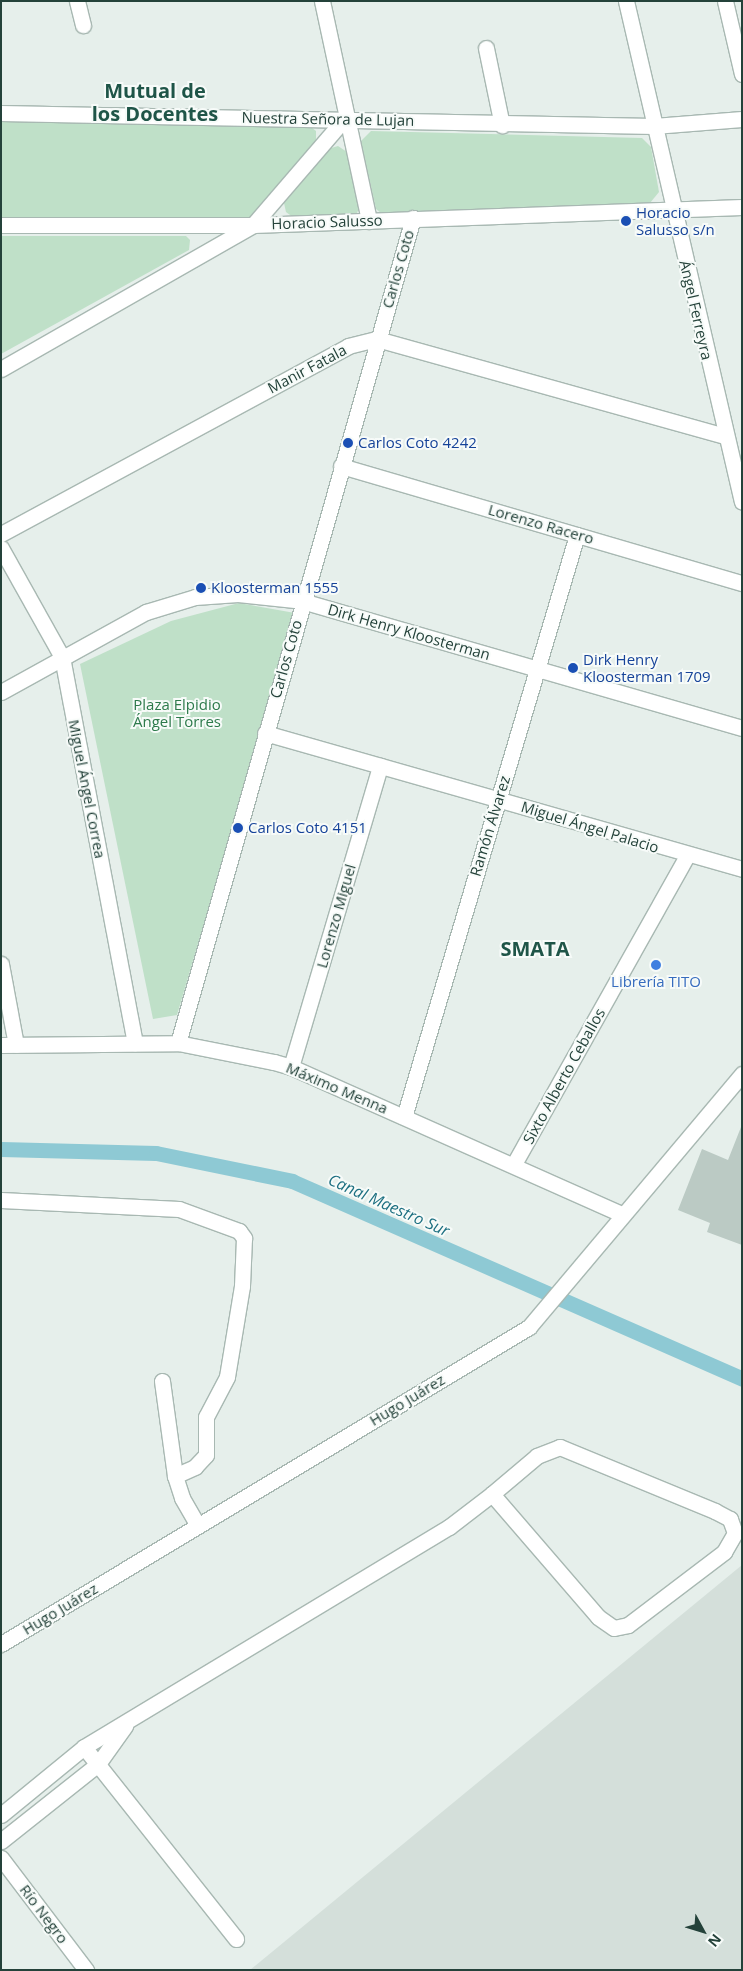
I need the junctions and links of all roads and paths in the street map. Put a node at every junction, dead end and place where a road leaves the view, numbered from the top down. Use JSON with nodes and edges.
{"nodes":[{"id":1,"x":77,"y":1,"type":"edge"},
{"id":2,"x":322,"y":1,"type":"edge"},
{"id":3,"x":626,"y":1,"type":"edge"},
{"id":4,"x":725,"y":1,"type":"edge"},
{"id":5,"x":83,"y":25,"type":"dead end"},
{"id":6,"x":486,"y":48,"type":"dead end"},
{"id":7,"x":742,"y":74,"type":"edge"},
{"id":8,"x":1,"y":113,"type":"edge"},
{"id":9,"x":345,"y":118,"type":"junction"},
{"id":10,"x":742,"y":119,"type":"edge"},
{"id":11,"x":502,"y":125,"type":"junction"},
{"id":12,"x":654,"y":126,"type":"junction"},
{"id":13,"x":742,"y":206,"type":"edge"},
{"id":14,"x":672,"y":208,"type":"junction"},
{"id":15,"x":413,"y":218,"type":"junction"},
{"id":16,"x":369,"y":221,"type":"junction"},
{"id":17,"x":1,"y":224,"type":"edge"},
{"id":18,"x":253,"y":225,"type":"junction"},
{"id":19,"x":377,"y":339,"type":"junction"},
{"id":20,"x":1,"y":369,"type":"edge"},
{"id":21,"x":725,"y":436,"type":"junction"},
{"id":22,"x":341,"y":466,"type":"junction"},
{"id":23,"x":742,"y":502,"type":"edge"},
{"id":24,"x":1,"y":534,"type":"edge"},
{"id":25,"x":577,"y":534,"type":"junction"},
{"id":26,"x":1,"y":548,"type":"edge"},
{"id":27,"x":742,"y":583,"type":"edge"},
{"id":28,"x":302,"y":602,"type":"junction"},
{"id":29,"x":62,"y":657,"type":"junction"},
{"id":30,"x":537,"y":669,"type":"junction"},
{"id":31,"x":1,"y":692,"type":"edge"},
{"id":32,"x":742,"y":728,"type":"edge"},
{"id":33,"x":265,"y":733,"type":"junction"},
{"id":34,"x":380,"y":766,"type":"junction"},
{"id":35,"x":498,"y":799,"type":"junction"},
{"id":36,"x":687,"y":856,"type":"junction"},
{"id":37,"x":742,"y":869,"type":"edge"},
{"id":38,"x":1,"y":964,"type":"edge"},
{"id":39,"x":135,"y":1043,"type":"junction"},
{"id":40,"x":178,"y":1043,"type":"junction"},
{"id":41,"x":9,"y":1045,"type":"edge"},
{"id":42,"x":292,"y":1067,"type":"junction"},
{"id":43,"x":742,"y":1074,"type":"edge"},
{"id":44,"x":404,"y":1117,"type":"junction"},
{"id":45,"x":514,"y":1164,"type":"junction"},
{"id":46,"x":1,"y":1200,"type":"edge"},
{"id":47,"x":624,"y":1215,"type":"junction"},
{"id":48,"x":162,"y":1381,"type":"dead end"},
{"id":49,"x":175,"y":1476,"type":"junction"},
{"id":50,"x":492,"y":1494,"type":"junction"},
{"id":51,"x":198,"y":1526,"type":"junction"},
{"id":52,"x":1,"y":1644,"type":"edge"},
{"id":53,"x":127,"y":1723,"type":"junction"},
{"id":54,"x":84,"y":1747,"type":"junction"},
{"id":55,"x":98,"y":1764,"type":"junction"},
{"id":56,"x":1,"y":1815,"type":"edge"},
{"id":57,"x":1,"y":1841,"type":"edge"},
{"id":58,"x":1,"y":1858,"type":"edge"},
{"id":59,"x":236,"y":1939,"type":"dead end"},
{"id":60,"x":86,"y":1970,"type":"edge"}],
"edges":[{"from":1,"to":5,"type":"street"},
{"from":2,"to":9,"type":"street"},
{"from":3,"to":12,"type":"street","name":"Ángel Ferreyra"},
{"from":4,"to":7,"type":"street"},
{"from":6,"to":11,"type":"street"},
{"from":8,"to":9,"type":"street","name":"Nuestra Señora de Lujan"},
{"from":9,"to":11,"type":"street","name":"Nuestra Señora de Lujan"},
{"from":9,"to":16,"type":"street"},
{"from":9,"to":18,"type":"street"},
{"from":10,"to":12,"type":"street","name":"Nuestra Señora de Lujan"},
{"from":11,"to":12,"type":"street","name":"Nuestra Señora de Lujan"},
{"from":12,"to":14,"type":"street","name":"Ángel Ferreyra"},
{"from":13,"to":14,"type":"street","name":"Horacio Salusso"},
{"from":14,"to":15,"type":"street","name":"Horacio Salusso"},
{"from":14,"to":21,"type":"street","name":"Ángel Ferreyra"},
{"from":15,"to":16,"type":"street","name":"Horacio Salusso"},
{"from":15,"to":19,"type":"street","name":"Carlos Coto"},
{"from":16,"to":18,"type":"street","name":"Horacio Salusso"},
{"from":17,"to":18,"type":"street","name":"Horacio Salusso"},
{"from":18,"to":20,"type":"street"},
{"from":19,"to":21,"type":"street","name":"Manir Fatala"},
{"from":19,"to":22,"type":"street","name":"Carlos Coto"},
{"from":19,"to":24,"type":"street","name":"Manir Fatala"},
{"from":21,"to":23,"type":"street","name":"Ángel Ferreyra"},
{"from":22,"to":25,"type":"street","name":"Lorenzo Racero"},
{"from":22,"to":28,"type":"street","name":"Carlos Coto"},
{"from":25,"to":27,"type":"street","name":"Lorenzo Racero"},
{"from":25,"to":30,"type":"street","name":"Ramón Álvarez"},
{"from":26,"to":29,"type":"street","name":"Miguel Ángel Correa"},
{"from":28,"to":29,"type":"street","name":"Dirk Henry Kloosterman"},
{"from":28,"to":30,"type":"street","name":"Dirk Henry Kloosterman"},
{"from":28,"to":33,"type":"street","name":"Carlos Coto"},
{"from":29,"to":31,"type":"street","name":"Dirk Henry Kloosterman"},
{"from":29,"to":39,"type":"street","name":"Miguel Ángel Correa"},
{"from":30,"to":32,"type":"street","name":"Dirk Henry Kloosterman"},
{"from":30,"to":35,"type":"street","name":"Ramón Álvarez"},
{"from":33,"to":34,"type":"street","name":"Miguel Ángel Palacio"},
{"from":33,"to":40,"type":"street","name":"Carlos Coto"},
{"from":34,"to":35,"type":"street","name":"Miguel Ángel Palacio"},
{"from":34,"to":42,"type":"street","name":"Lorenzo Miguel"},
{"from":35,"to":36,"type":"street","name":"Miguel Ángel Palacio"},
{"from":35,"to":44,"type":"street","name":"Ramón Álvarez"},
{"from":36,"to":37,"type":"street","name":"Miguel Ángel Palacio"},
{"from":36,"to":45,"type":"street","name":"Sixto Alberto Ceballos"},
{"from":38,"to":41,"type":"street"},
{"from":39,"to":40,"type":"street","name":"Máximo Menna"},
{"from":39,"to":41,"type":"street","name":"Máximo Menna"},
{"from":40,"to":42,"type":"street","name":"Máximo Menna"},
{"from":42,"to":44,"type":"street","name":"Máximo Menna"},
{"from":43,"to":47,"type":"street","name":"Hugo Juárez"},
{"from":44,"to":45,"type":"street","name":"Máximo Menna"},
{"from":45,"to":47,"type":"street","name":"Máximo Menna"},
{"from":46,"to":49,"type":"street"},
{"from":47,"to":51,"type":"street","name":"Hugo Juárez"},
{"from":48,"to":49,"type":"street"},
{"from":49,"to":51,"type":"street"},
{"from":50,"to":50,"type":"street"},
{"from":50,"to":53,"type":"street"},
{"from":51,"to":52,"type":"street","name":"Hugo Juárez"},
{"from":53,"to":54,"type":"street"},
{"from":53,"to":55,"type":"street"},
{"from":54,"to":55,"type":"street"},
{"from":54,"to":56,"type":"street"},
{"from":55,"to":57,"type":"street"},
{"from":55,"to":59,"type":"street"},
{"from":58,"to":60,"type":"street","name":"Río Negro"}]}
